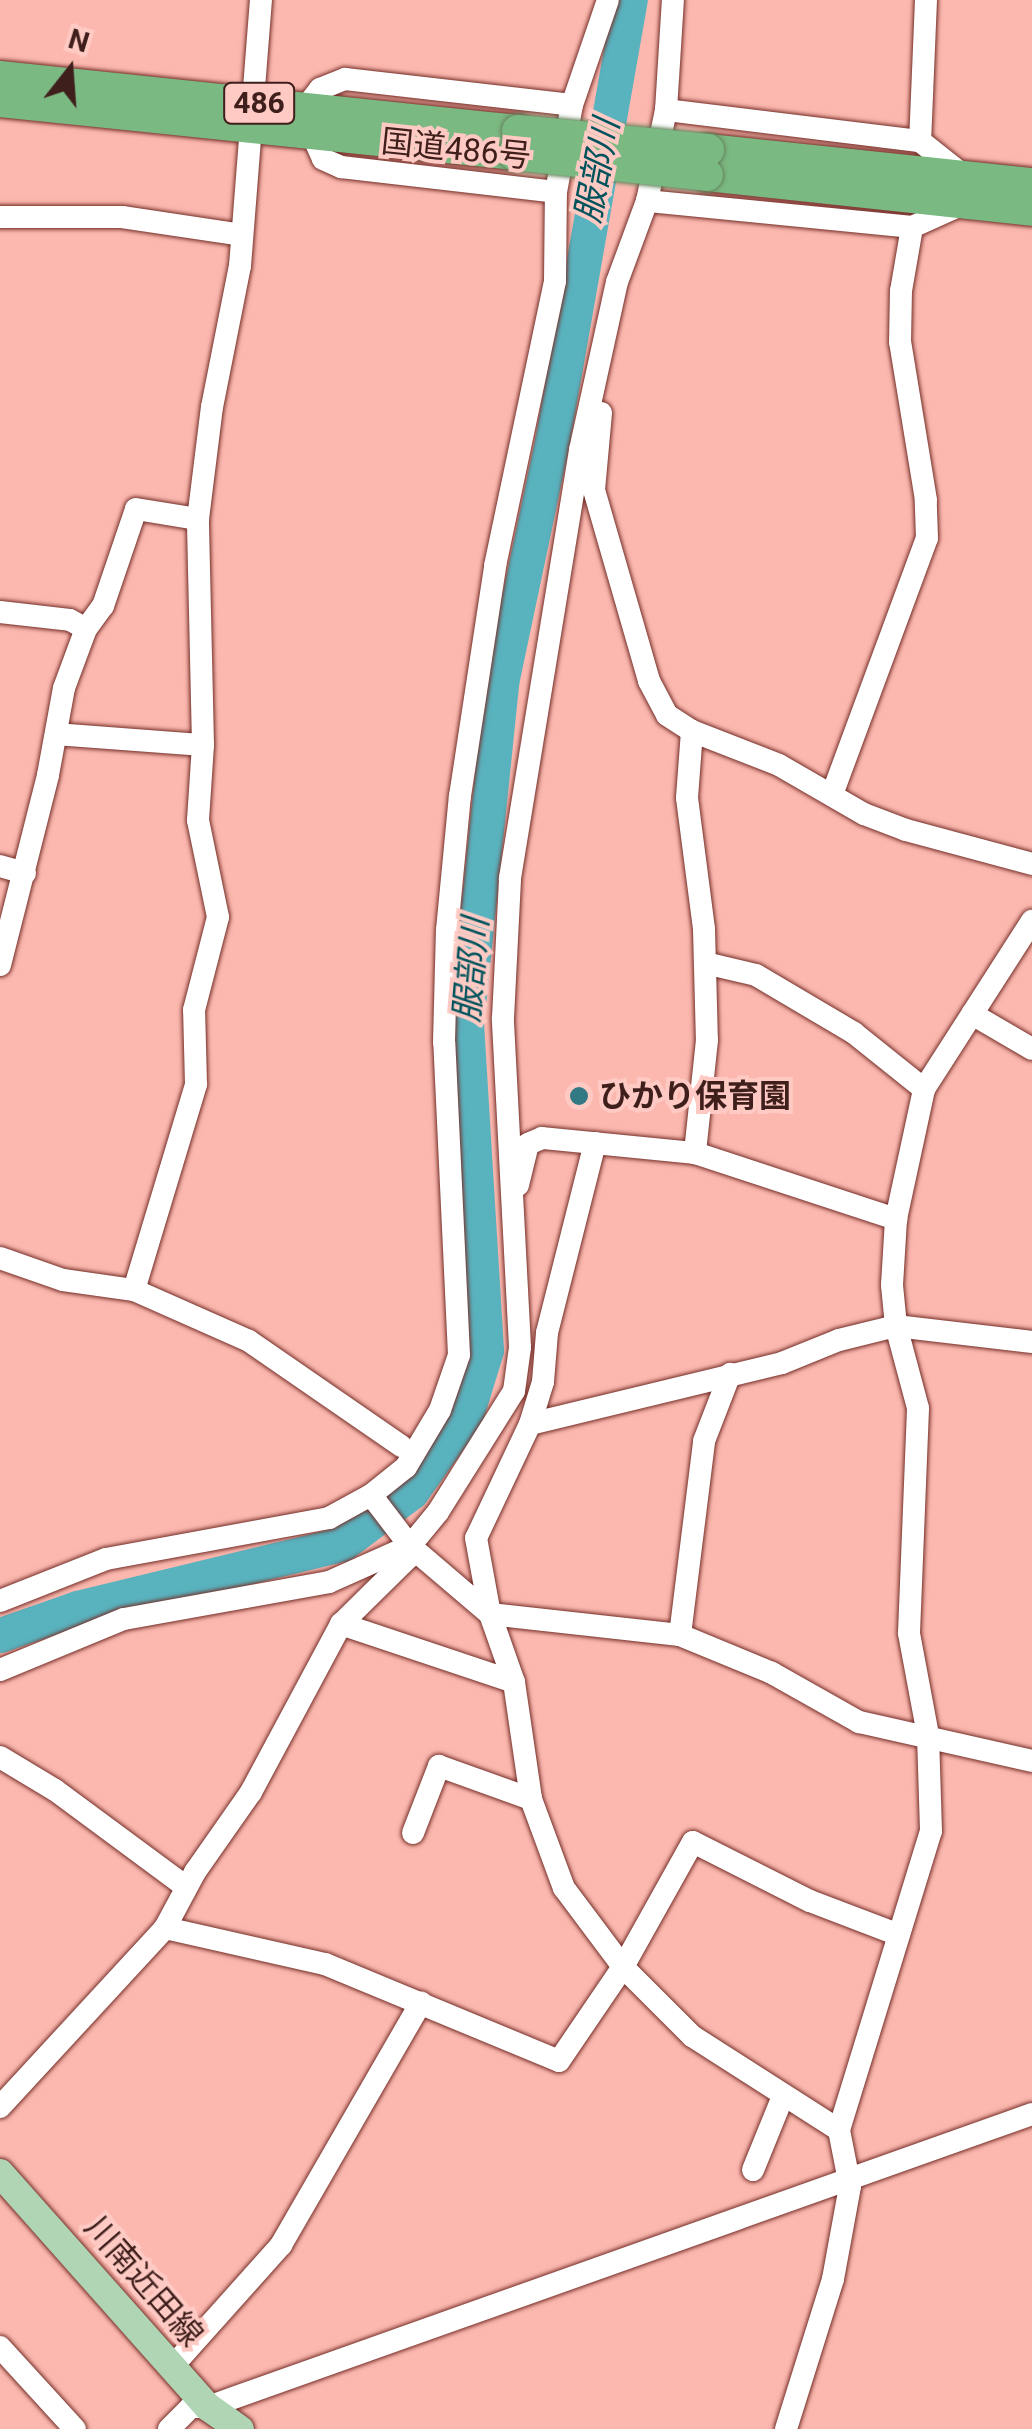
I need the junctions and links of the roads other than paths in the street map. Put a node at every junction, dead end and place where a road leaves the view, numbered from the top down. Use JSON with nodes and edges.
{"nodes":[{"id":1,"x":261,"y":0,"type":"edge"},
{"id":2,"x":608,"y":0,"type":"edge"},
{"id":3,"x":673,"y":0,"type":"edge"},
{"id":4,"x":926,"y":0,"type":"edge"},
{"id":5,"x":0,"y":77,"type":"edge"},
{"id":6,"x":0,"y":101,"type":"edge"},
{"id":7,"x":572,"y":105,"type":"junction"},
{"id":8,"x":666,"y":110,"type":"junction"},
{"id":9,"x":252,"y":115,"type":"junction"},
{"id":10,"x":309,"y":121,"type":"junction"},
{"id":11,"x":920,"y":142,"type":"junction"},
{"id":12,"x":1032,"y":184,"type":"edge"},
{"id":13,"x":964,"y":190,"type":"junction"},
{"id":14,"x":556,"y":192,"type":"junction"},
{"id":15,"x":647,"y":201,"type":"junction"},
{"id":16,"x":1032,"y":210,"type":"edge"},
{"id":17,"x":0,"y":217,"type":"edge"},
{"id":18,"x":912,"y":227,"type":"junction"},
{"id":19,"x":242,"y":236,"type":"junction"},
{"id":20,"x":597,"y":371,"type":"junction"},
{"id":21,"x":198,"y":518,"type":"junction"},
{"id":22,"x":0,"y":612,"type":"edge"},
{"id":23,"x":86,"y":628,"type":"junction"},
{"id":24,"x":692,"y":731,"type":"junction"},
{"id":25,"x":56,"y":734,"type":"junction"},
{"id":26,"x":204,"y":745,"type":"junction"},
{"id":27,"x":833,"y":792,"type":"junction"},
{"id":28,"x":1032,"y":864,"type":"edge"},
{"id":29,"x":0,"y":866,"type":"edge"},
{"id":30,"x":25,"y":873,"type":"junction"},
{"id":31,"x":1032,"y":920,"type":"edge"},
{"id":32,"x":705,"y":963,"type":"junction"},
{"id":33,"x":0,"y":965,"type":"edge"},
{"id":34,"x":972,"y":1014,"type":"junction"},
{"id":35,"x":1032,"y":1049,"type":"edge"},
{"id":36,"x":924,"y":1088,"type":"junction"},
{"id":37,"x":595,"y":1143,"type":"junction"},
{"id":38,"x":695,"y":1154,"type":"junction"},
{"id":39,"x":512,"y":1204,"type":"junction"},
{"id":40,"x":896,"y":1219,"type":"junction"},
{"id":41,"x":0,"y":1258,"type":"edge"},
{"id":42,"x":134,"y":1290,"type":"junction"},
{"id":43,"x":896,"y":1326,"type":"junction"},
{"id":44,"x":1032,"y":1342,"type":"edge"},
{"id":45,"x":730,"y":1374,"type":"junction"},
{"id":46,"x":440,"y":1410,"type":"junction"},
{"id":47,"x":530,"y":1424,"type":"junction"},
{"id":48,"x":401,"y":1446,"type":"junction"},
{"id":49,"x":371,"y":1495,"type":"junction"},
{"id":50,"x":407,"y":1541,"type":"junction"},
{"id":51,"x":0,"y":1601,"type":"edge"},
{"id":52,"x":490,"y":1614,"type":"junction"},
{"id":53,"x":341,"y":1624,"type":"junction"},
{"id":54,"x":680,"y":1635,"type":"junction"},
{"id":55,"x":0,"y":1670,"type":"edge"},
{"id":56,"x":514,"y":1682,"type":"junction"},
{"id":57,"x":928,"y":1735,"type":"junction"},
{"id":58,"x":0,"y":1757,"type":"edge"},
{"id":59,"x":1032,"y":1761,"type":"edge"},
{"id":60,"x":531,"y":1798,"type":"junction"},
{"id":61,"x":413,"y":1832,"type":"dead end"},
{"id":62,"x":186,"y":1888,"type":"junction"},
{"id":63,"x":165,"y":1928,"type":"junction"},
{"id":64,"x":899,"y":1934,"type":"junction"},
{"id":65,"x":623,"y":1967,"type":"junction"},
{"id":66,"x":421,"y":2003,"type":"junction"},
{"id":67,"x":783,"y":2096,"type":"junction"},
{"id":68,"x":0,"y":2107,"type":"edge"},
{"id":69,"x":1032,"y":2114,"type":"edge"},
{"id":70,"x":839,"y":2130,"type":"junction"},
{"id":71,"x":753,"y":2170,"type":"dead end"},
{"id":72,"x":0,"y":2174,"type":"edge"},
{"id":73,"x":847,"y":2176,"type":"junction"},
{"id":74,"x":0,"y":2346,"type":"edge"},
{"id":75,"x":172,"y":2367,"type":"junction"},
{"id":76,"x":208,"y":2406,"type":"junction"},
{"id":77,"x":75,"y":2429,"type":"edge"},
{"id":78,"x":169,"y":2429,"type":"edge"},
{"id":79,"x":240,"y":2429,"type":"edge"},
{"id":80,"x":786,"y":2429,"type":"edge"}],
"edges":[{"from":1,"to":9,"type":"street"},
{"from":2,"to":7,"type":"street"},
{"from":3,"to":8,"type":"street"},
{"from":4,"to":11,"type":"street"},
{"from":5,"to":9,"type":"highway","name":"国道486号","number":"486"},
{"from":6,"to":9,"type":"highway","name":"国道486号","number":"486"},
{"from":7,"to":10,"type":"street"},
{"from":7,"to":14,"type":"street"},
{"from":8,"to":11,"type":"street"},
{"from":8,"to":15,"type":"street"},
{"from":9,"to":10,"type":"highway","name":"国道486号","number":"486"},
{"from":9,"to":19,"type":"street"},
{"from":10,"to":13,"type":"highway","name":"国道486号","number":"486","bridge":true},
{"from":10,"to":14,"type":"street"},
{"from":11,"to":13,"type":"street"},
{"from":12,"to":13,"type":"highway","name":"国道486号","number":"486"},
{"from":13,"to":16,"type":"highway","name":"国道486号","number":"486"},
{"from":13,"to":18,"type":"street"},
{"from":14,"to":46,"type":"street"},
{"from":15,"to":18,"type":"street"},
{"from":15,"to":20,"type":"street"},
{"from":17,"to":19,"type":"street"},
{"from":18,"to":27,"type":"street"},
{"from":19,"to":21,"type":"street"},
{"from":20,"to":24,"type":"street"},
{"from":20,"to":39,"type":"street"},
{"from":21,"to":23,"type":"street"},
{"from":21,"to":26,"type":"street"},
{"from":22,"to":23,"type":"street"},
{"from":23,"to":25,"type":"street"},
{"from":24,"to":27,"type":"street"},
{"from":24,"to":32,"type":"street"},
{"from":25,"to":26,"type":"street"},
{"from":25,"to":30,"type":"street"},
{"from":26,"to":42,"type":"street"},
{"from":27,"to":28,"type":"street"},
{"from":29,"to":30,"type":"street"},
{"from":30,"to":33,"type":"street"},
{"from":31,"to":34,"type":"street"},
{"from":32,"to":36,"type":"street"},
{"from":32,"to":38,"type":"street"},
{"from":34,"to":35,"type":"street"},
{"from":34,"to":36,"type":"street"},
{"from":36,"to":40,"type":"street"},
{"from":37,"to":38,"type":"street"},
{"from":37,"to":39,"type":"street"},
{"from":37,"to":47,"type":"street"},
{"from":38,"to":40,"type":"street"},
{"from":39,"to":50,"type":"street"},
{"from":40,"to":43,"type":"street"},
{"from":41,"to":42,"type":"street"},
{"from":42,"to":48,"type":"street"},
{"from":43,"to":44,"type":"street"},
{"from":43,"to":45,"type":"street"},
{"from":43,"to":57,"type":"street"},
{"from":45,"to":47,"type":"street"},
{"from":45,"to":54,"type":"street"},
{"from":46,"to":48,"type":"street"},
{"from":46,"to":49,"type":"street"},
{"from":47,"to":52,"type":"street"},
{"from":48,"to":49,"type":"street"},
{"from":49,"to":50,"type":"street"},
{"from":49,"to":51,"type":"street"},
{"from":50,"to":52,"type":"street"},
{"from":50,"to":53,"type":"street"},
{"from":50,"to":55,"type":"street"},
{"from":52,"to":54,"type":"street"},
{"from":52,"to":56,"type":"street"},
{"from":53,"to":56,"type":"street"},
{"from":53,"to":62,"type":"street"},
{"from":54,"to":57,"type":"street"},
{"from":56,"to":60,"type":"street"},
{"from":57,"to":59,"type":"street"},
{"from":57,"to":64,"type":"street"},
{"from":58,"to":62,"type":"street"},
{"from":60,"to":61,"type":"street"},
{"from":60,"to":65,"type":"street"},
{"from":62,"to":63,"type":"street"},
{"from":63,"to":66,"type":"street"},
{"from":63,"to":68,"type":"street"},
{"from":64,"to":65,"type":"street"},
{"from":64,"to":70,"type":"street"},
{"from":65,"to":66,"type":"street"},
{"from":65,"to":67,"type":"street"},
{"from":66,"to":75,"type":"street"},
{"from":67,"to":70,"type":"street"},
{"from":67,"to":71,"type":"street"},
{"from":69,"to":73,"type":"street"},
{"from":70,"to":73,"type":"street"},
{"from":72,"to":75,"type":"main road","name":"川南近田線"},
{"from":73,"to":76,"type":"street"},
{"from":73,"to":80,"type":"street"},
{"from":74,"to":77,"type":"street"},
{"from":75,"to":76,"type":"main road","name":"川南近田線"},
{"from":76,"to":78,"type":"street"},
{"from":76,"to":79,"type":"main road","name":"川南近田線"}]}
